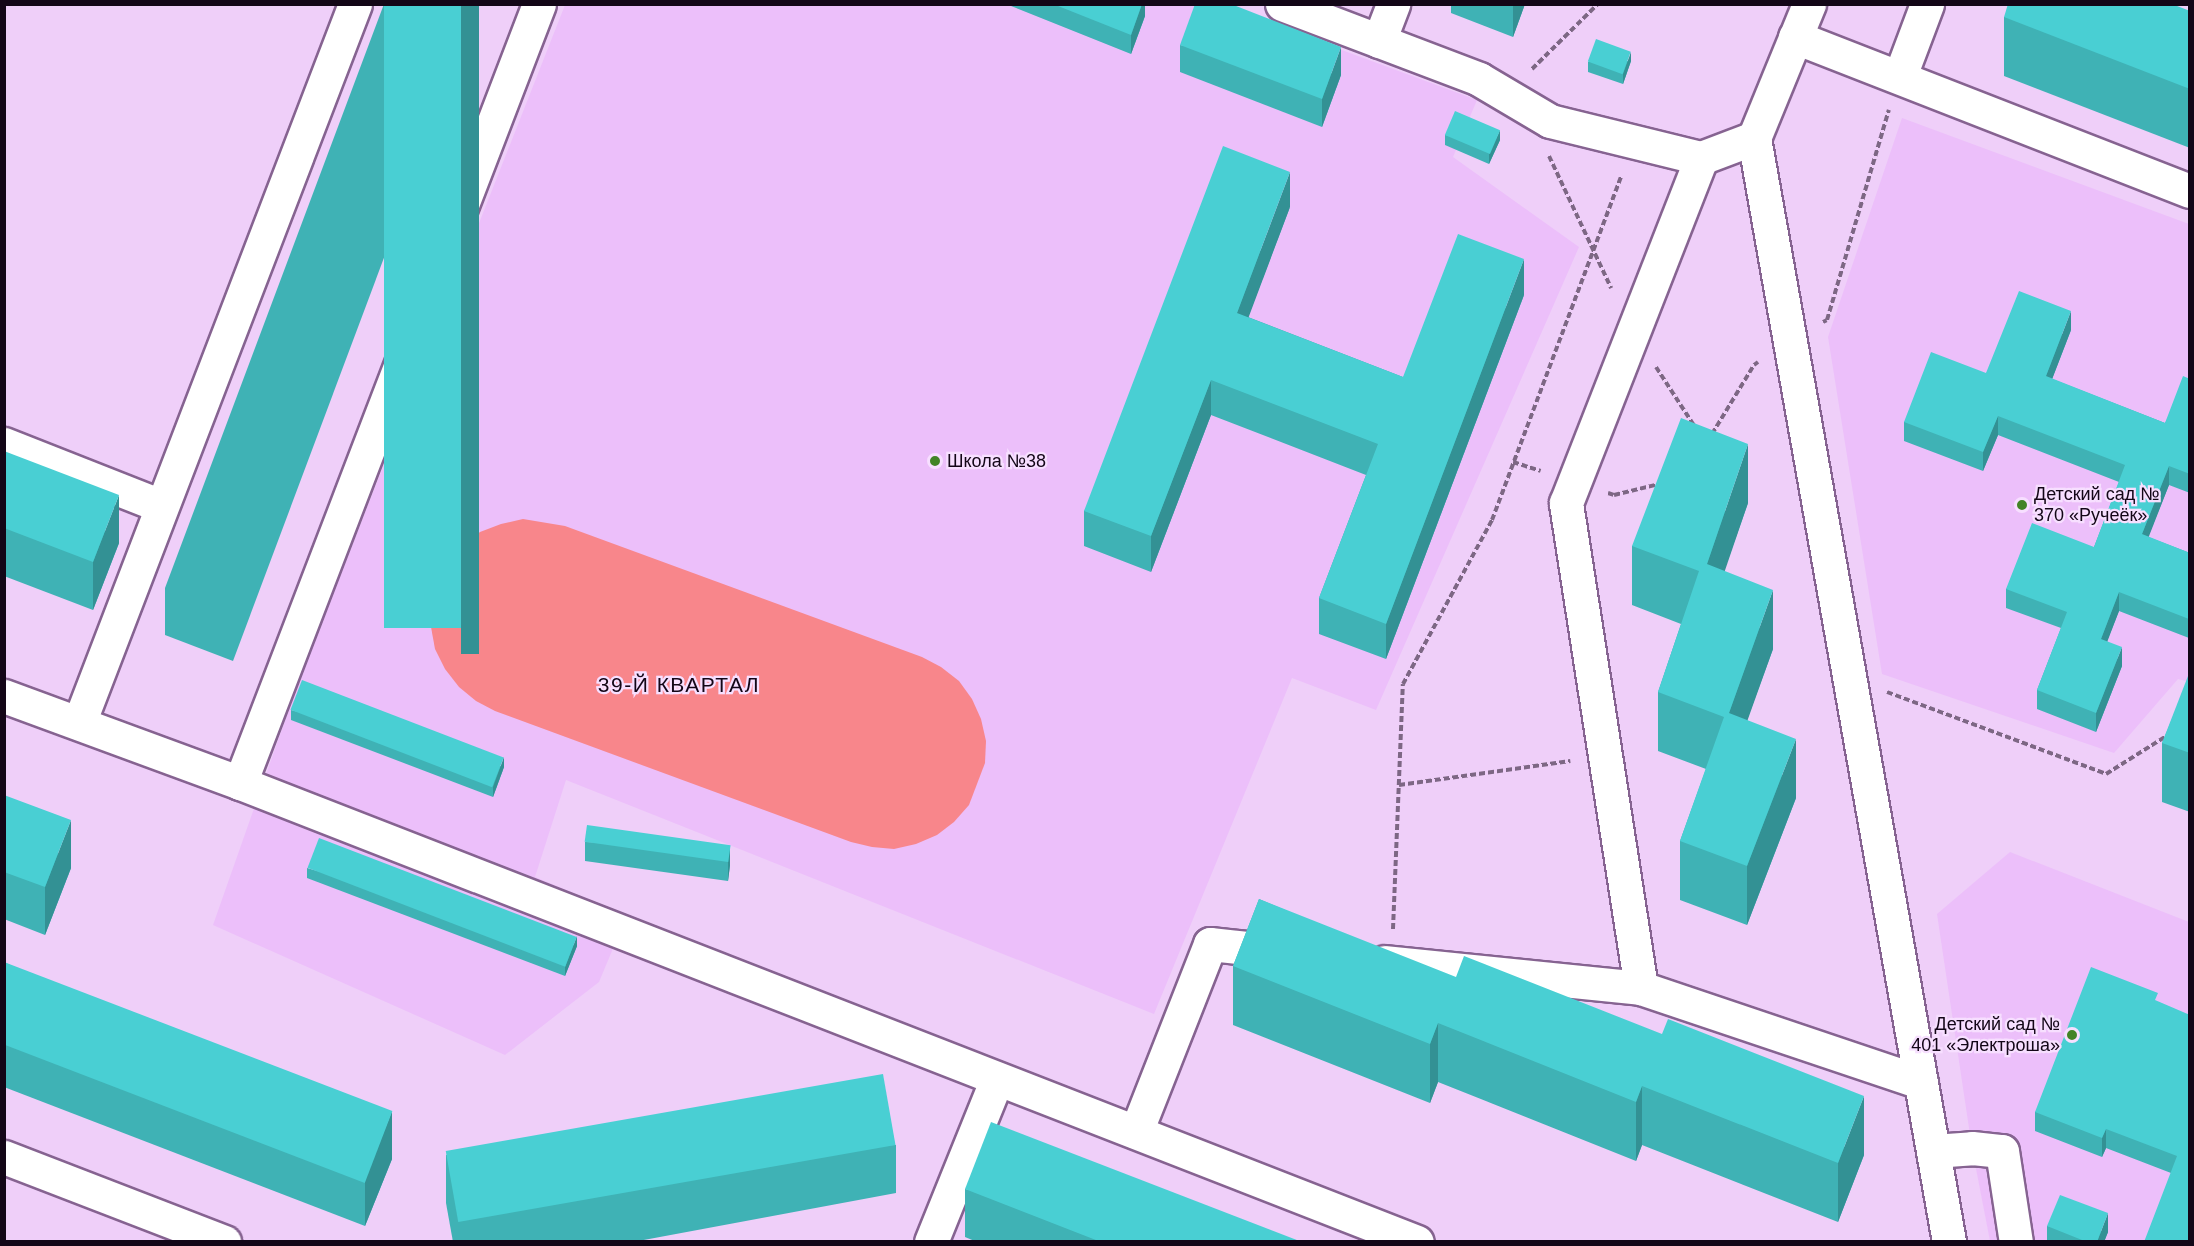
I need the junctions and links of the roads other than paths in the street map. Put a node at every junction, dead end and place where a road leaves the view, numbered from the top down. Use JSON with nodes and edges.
{"nodes":[{"id":1,"x":355,"y":4,"type":"edge"},
{"id":2,"x":539,"y":4,"type":"edge"},
{"id":3,"x":1282,"y":4,"type":"edge"},
{"id":4,"x":1393,"y":4,"type":"edge"},
{"id":5,"x":1809,"y":4,"type":"edge"},
{"id":6,"x":1927,"y":4,"type":"edge"},
{"id":7,"x":1795,"y":38,"type":"junction"},
{"id":8,"x":1379,"y":41,"type":"junction"},
{"id":9,"x":1900,"y":76,"type":"junction"},
{"id":10,"x":1754,"y":138,"type":"junction"},
{"id":11,"x":1701,"y":158,"type":"junction"},
{"id":12,"x":2190,"y":191,"type":"edge"},
{"id":13,"x":4,"y":444,"type":"edge"},
{"id":14,"x":161,"y":506,"type":"junction"},
{"id":15,"x":4,"y":696,"type":"edge"},
{"id":16,"x":79,"y":723,"type":"junction"},
{"id":17,"x":240,"y":783,"type":"junction"},
{"id":18,"x":1312,"y":955,"type":"edge"},
{"id":19,"x":1357,"y":959,"type":"edge"},
{"id":20,"x":1641,"y":988,"type":"junction"},
{"id":21,"x":997,"y":1079,"type":"junction"},
{"id":22,"x":1921,"y":1082,"type":"junction"},
{"id":23,"x":1136,"y":1132,"type":"junction"},
{"id":24,"x":1934,"y":1151,"type":"junction"},
{"id":25,"x":4,"y":1157,"type":"edge"},
{"id":26,"x":171,"y":1232,"type":"edge"},
{"id":27,"x":224,"y":1242,"type":"edge"},
{"id":28,"x":931,"y":1242,"type":"edge"},
{"id":29,"x":1417,"y":1242,"type":"edge"},
{"id":30,"x":1949,"y":1242,"type":"edge"},
{"id":31,"x":2016,"y":1242,"type":"edge"}],
"edges":[{"from":1,"to":14,"type":"street"},
{"from":2,"to":17,"type":"street"},
{"from":3,"to":8,"type":"street"},
{"from":4,"to":8,"type":"street"},
{"from":5,"to":7,"type":"street"},
{"from":6,"to":9,"type":"street"},
{"from":7,"to":9,"type":"street"},
{"from":7,"to":10,"type":"street"},
{"from":8,"to":11,"type":"street"},
{"from":9,"to":12,"type":"street"},
{"from":10,"to":11,"type":"street"},
{"from":10,"to":22,"type":"street"},
{"from":11,"to":20,"type":"street"},
{"from":13,"to":14,"type":"street"},
{"from":14,"to":16,"type":"street"},
{"from":15,"to":16,"type":"street"},
{"from":16,"to":17,"type":"street"},
{"from":17,"to":21,"type":"street"},
{"from":18,"to":23,"type":"street"},
{"from":19,"to":20,"type":"street"},
{"from":20,"to":22,"type":"street"},
{"from":21,"to":23,"type":"street"},
{"from":21,"to":28,"type":"street"},
{"from":22,"to":24,"type":"street"},
{"from":23,"to":29,"type":"street"},
{"from":24,"to":30,"type":"street"},
{"from":24,"to":31,"type":"street"},
{"from":25,"to":26,"type":"street"},
{"from":26,"to":27,"type":"street"}]}
